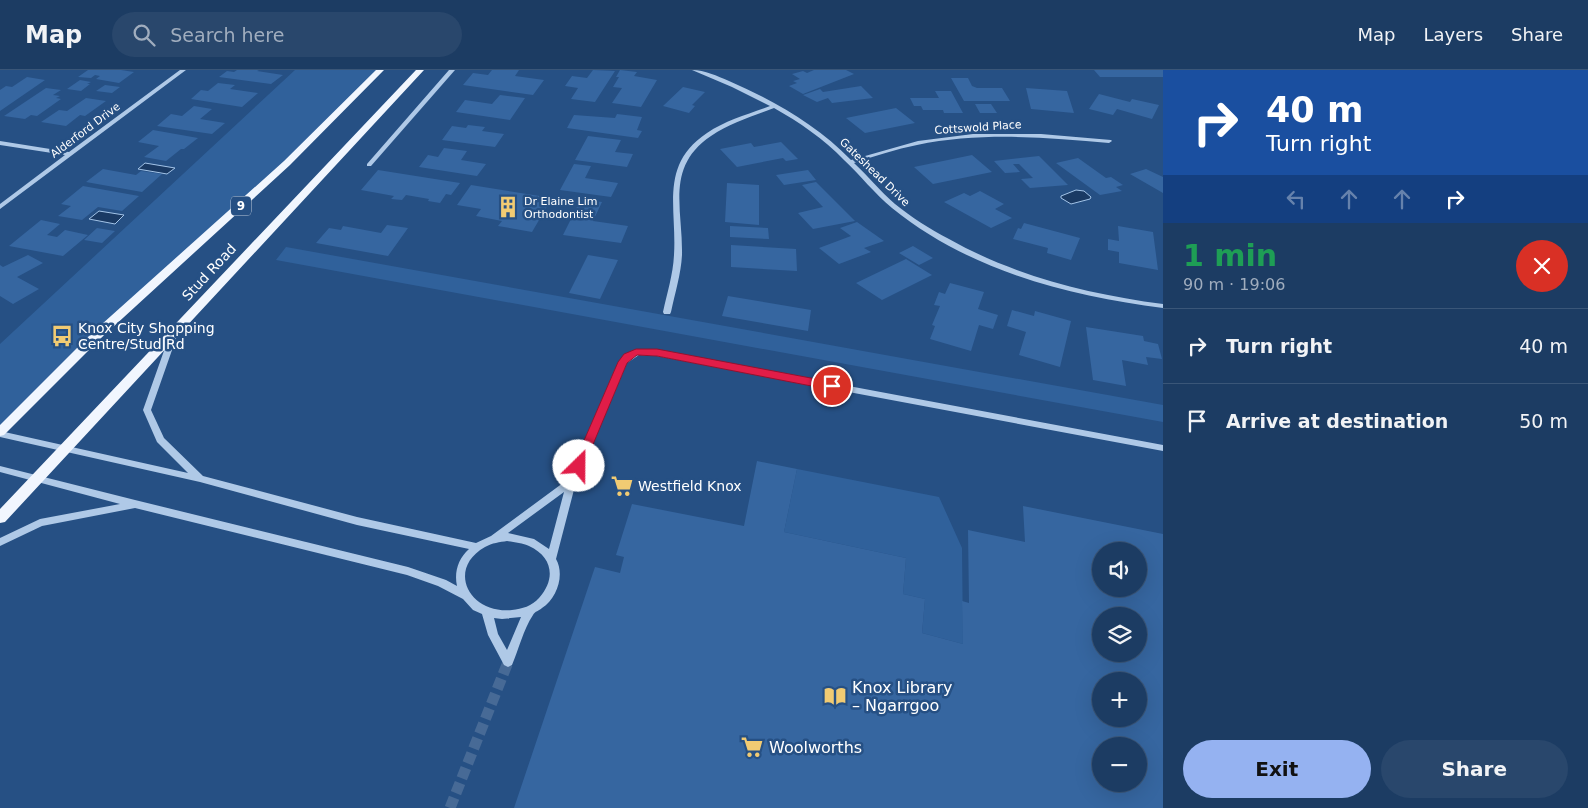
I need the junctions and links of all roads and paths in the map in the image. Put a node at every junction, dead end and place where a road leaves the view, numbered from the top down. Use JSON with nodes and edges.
{"nodes":[{"id":1,"x":183,"y":70,"type":"edge"},
{"id":2,"x":380,"y":70,"type":"edge"},
{"id":3,"x":420,"y":70,"type":"edge"},
{"id":4,"x":452,"y":70,"type":"edge"},
{"id":5,"x":695,"y":70,"type":"edge"},
{"id":6,"x":774,"y":106,"type":"junction"},
{"id":7,"x":1109,"y":141,"type":"dead end"},
{"id":8,"x":0,"y":143,"type":"edge"},
{"id":9,"x":70,"y":154,"type":"junction"},
{"id":10,"x":850,"y":162,"type":"junction"},
{"id":11,"x":369,"y":165,"type":"dead end"},
{"id":12,"x":0,"y":206,"type":"edge"},
{"id":13,"x":1163,"y":306,"type":"edge"},
{"id":14,"x":667,"y":312,"type":"dead end"},
{"id":15,"x":174,"y":333,"type":"junction"},
{"id":16,"x":0,"y":433,"type":"edge"},
{"id":17,"x":1163,"y":448,"type":"edge"},
{"id":18,"x":66,"y":449,"type":"junction"},
{"id":19,"x":0,"y":469,"type":"edge"},
{"id":20,"x":38,"y":478,"type":"junction"},
{"id":21,"x":200,"y":479,"type":"junction"},
{"id":22,"x":572,"y":482,"type":"junction"},
{"id":23,"x":135,"y":504,"type":"junction"},
{"id":24,"x":0,"y":518,"type":"edge"},
{"id":25,"x":493,"y":539,"type":"junction"},
{"id":26,"x":0,"y":542,"type":"edge"},
{"id":27,"x":478,"y":546,"type":"junction"},
{"id":28,"x":552,"y":558,"type":"junction"},
{"id":29,"x":466,"y":596,"type":"junction"},
{"id":30,"x":530,"y":610,"type":"junction"},
{"id":31,"x":487,"y":612,"type":"junction"}],
"edges":[{"from":1,"to":9,"type":"street","name":"Alderford Drive"},
{"from":2,"to":16,"type":"main road","name":"Stud Road","number":"9"},
{"from":3,"to":15,"type":"main road","name":"Stud Road"},
{"from":4,"to":11,"type":"street"},
{"from":5,"to":6,"type":"street","name":"Gateshead Drive"},
{"from":6,"to":10,"type":"street","name":"Gateshead Drive"},
{"from":6,"to":14,"type":"street"},
{"from":7,"to":10,"type":"street","name":"Cottswold Place"},
{"from":8,"to":9,"type":"street"},
{"from":9,"to":12,"type":"street","name":"Alderford Drive"},
{"from":10,"to":13,"type":"street","name":"Gateshead Drive"},
{"from":15,"to":18,"type":"main road","name":"Stud Road"},
{"from":15,"to":21,"type":"street"},
{"from":16,"to":18,"type":"street"},
{"from":17,"to":22,"type":"street"},
{"from":18,"to":20,"type":"main road","name":"Stud Road"},
{"from":18,"to":21,"type":"street"},
{"from":19,"to":20,"type":"street"},
{"from":20,"to":23,"type":"street"},
{"from":20,"to":24,"type":"main road","name":"Stud Road"},
{"from":21,"to":27,"type":"street"},
{"from":22,"to":25,"type":"street"},
{"from":22,"to":28,"type":"street"},
{"from":23,"to":26,"type":"street"},
{"from":23,"to":29,"type":"street"},
{"from":25,"to":27,"type":"street"},
{"from":25,"to":28,"type":"street"},
{"from":27,"to":29,"type":"street"},
{"from":28,"to":30,"type":"street"},
{"from":29,"to":31,"type":"street"},
{"from":30,"to":31,"type":"street"},
{"from":30,"to":31,"type":"street"}]}
